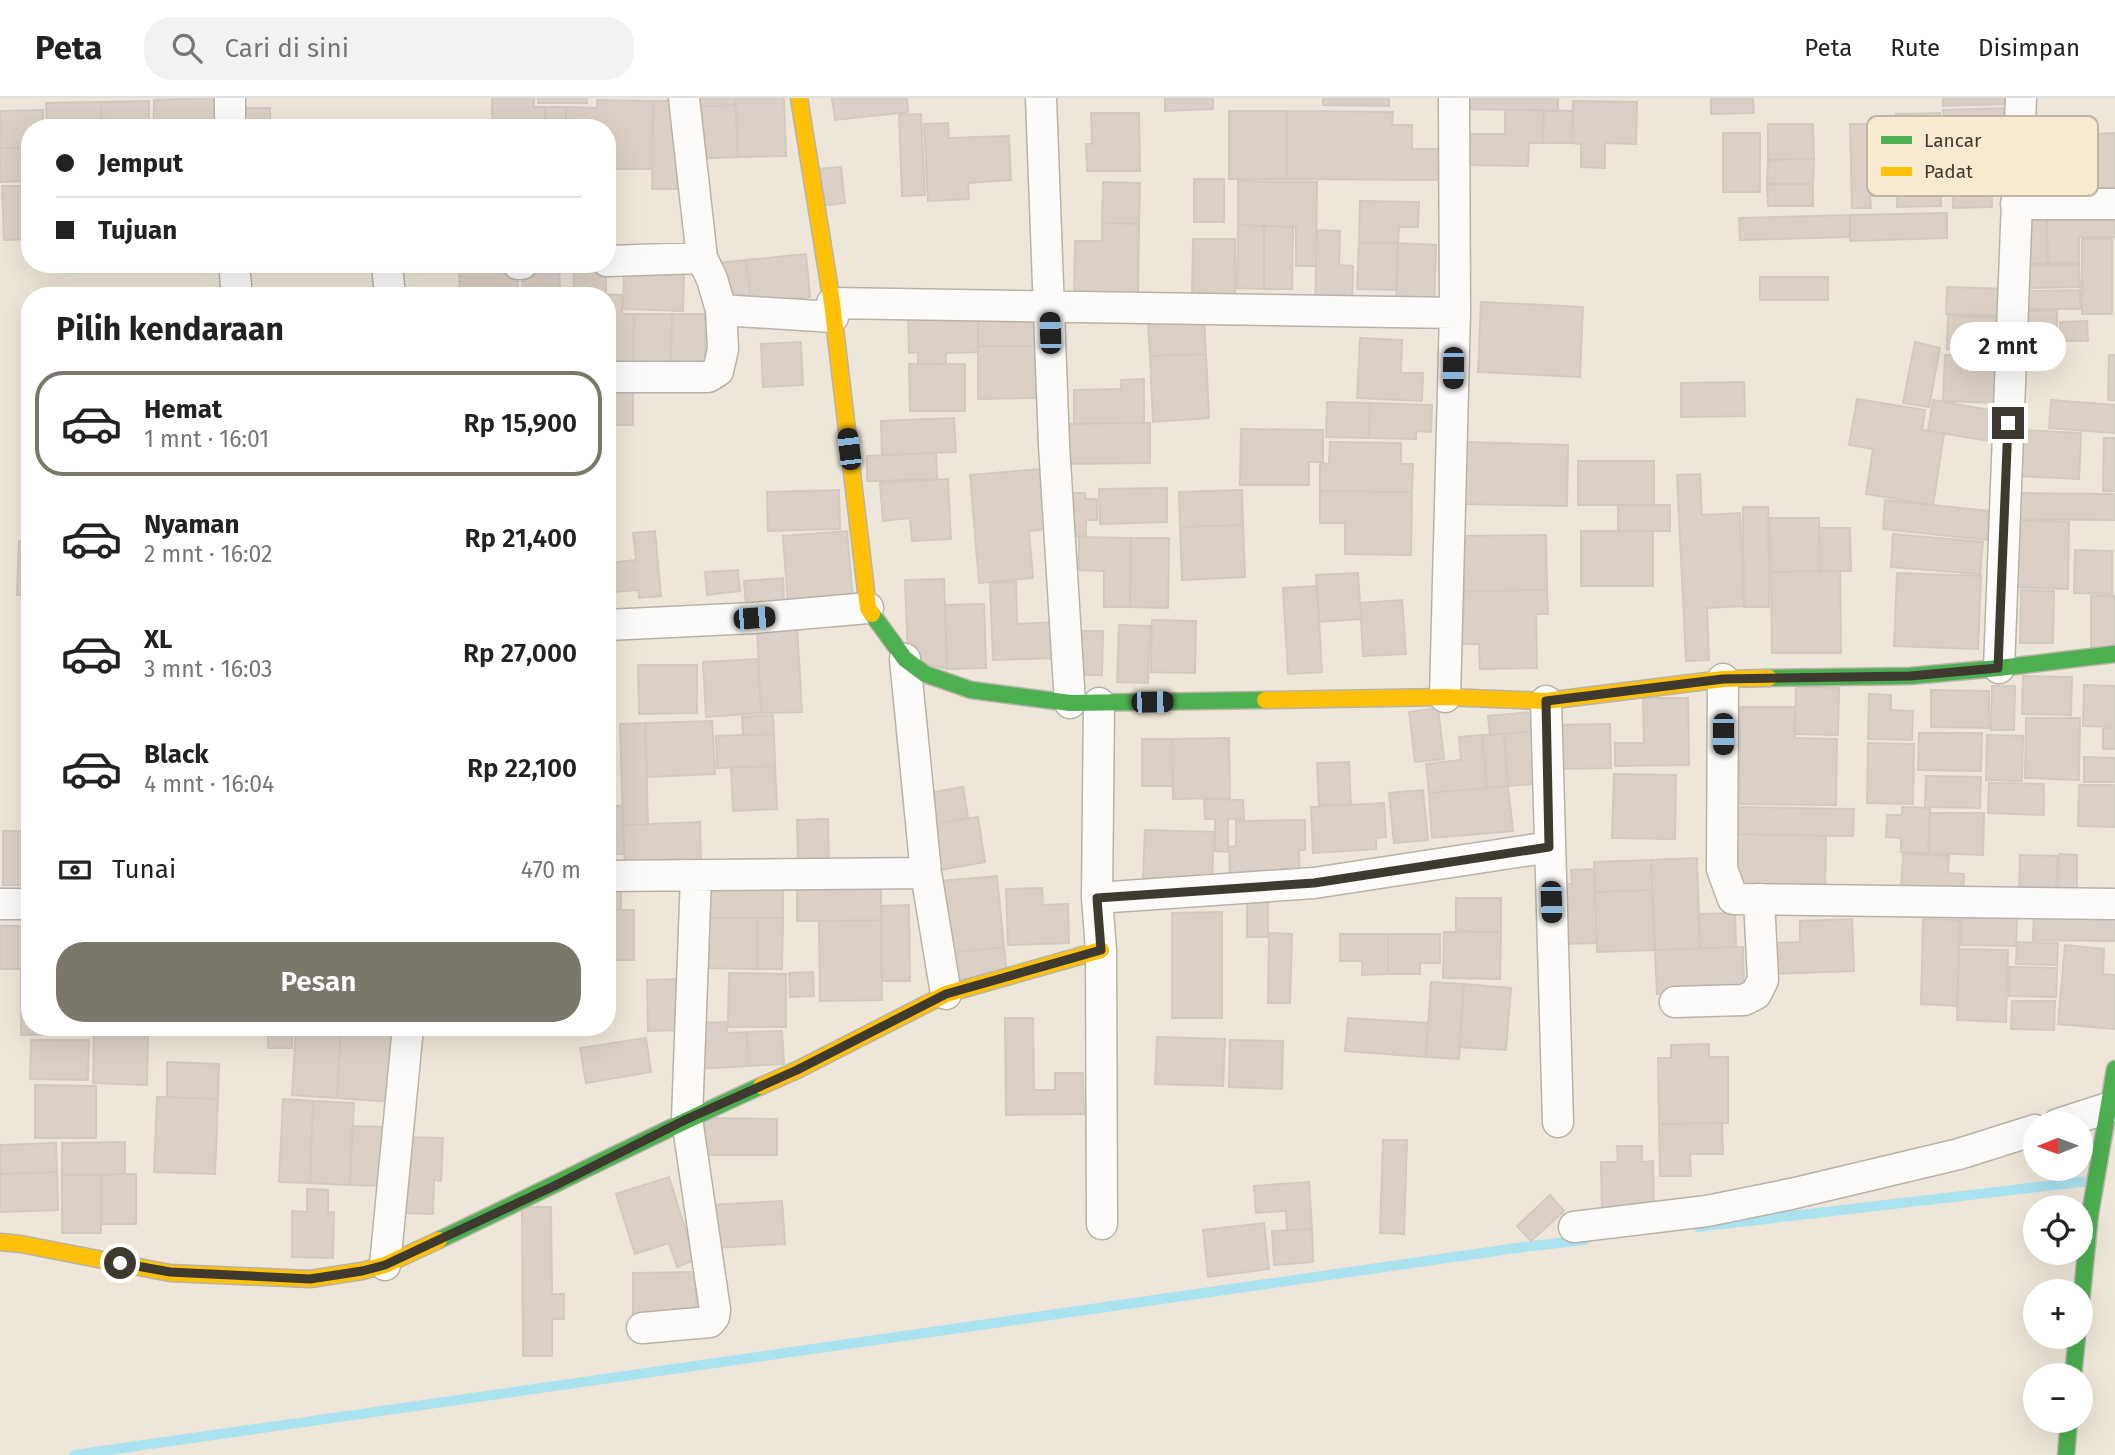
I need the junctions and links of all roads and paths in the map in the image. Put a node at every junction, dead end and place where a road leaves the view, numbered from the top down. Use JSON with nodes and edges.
{"nodes":[{"id":1,"x":230,"y":98,"type":"edge"},
{"id":2,"x":684,"y":98,"type":"edge"},
{"id":3,"x":799,"y":98,"type":"edge"},
{"id":4,"x":1041,"y":98,"type":"edge"},
{"id":5,"x":1454,"y":98,"type":"edge"},
{"id":6,"x":2021,"y":98,"type":"edge"},
{"id":7,"x":2020,"y":116,"type":"edge"},
{"id":8,"x":230,"y":119,"type":"edge"},
{"id":9,"x":2016,"y":196,"type":"edge"},
{"id":10,"x":2016,"y":204,"type":"junction"},
{"id":11,"x":2115,"y":204,"type":"edge"},
{"id":12,"x":702,"y":258,"type":"junction"},
{"id":13,"x":616,"y":261,"type":"edge"},
{"id":14,"x":1049,"y":305,"type":"junction"},
{"id":15,"x":721,"y":310,"type":"junction"},
{"id":16,"x":833,"y":310,"type":"junction"},
{"id":17,"x":1455,"y":313,"type":"junction"},
{"id":18,"x":616,"y":377,"type":"edge"},
{"id":19,"x":868,"y":608,"type":"junction"},
{"id":20,"x":616,"y":625,"type":"edge"},
{"id":21,"x":2115,"y":654,"type":"edge"},
{"id":22,"x":905,"y":659,"type":"junction"},
{"id":23,"x":1998,"y":668,"type":"junction"},
{"id":24,"x":1723,"y":679,"type":"junction"},
{"id":25,"x":1445,"y":697,"type":"junction"},
{"id":26,"x":1546,"y":701,"type":"junction"},
{"id":27,"x":1084,"y":703,"type":"junction"},
{"id":28,"x":1549,"y":847,"type":"junction"},
{"id":29,"x":926,"y":873,"type":"junction"},
{"id":30,"x":616,"y":876,"type":"edge"},
{"id":31,"x":696,"y":876,"type":"junction"},
{"id":32,"x":1097,"y":898,"type":"junction"},
{"id":33,"x":1759,"y":899,"type":"junction"},
{"id":34,"x":0,"y":904,"type":"edge"},
{"id":35,"x":21,"y":904,"type":"edge"},
{"id":36,"x":2115,"y":904,"type":"edge"},
{"id":37,"x":1101,"y":950,"type":"junction"},
{"id":38,"x":946,"y":994,"type":"junction"},
{"id":39,"x":1675,"y":1002,"type":"dead end"},
{"id":40,"x":407,"y":1036,"type":"edge"},
{"id":41,"x":2115,"y":1069,"type":"edge"},
{"id":42,"x":687,"y":1119,"type":"junction"},
{"id":43,"x":1558,"y":1122,"type":"dead end"},
{"id":44,"x":2105,"y":1122,"type":"junction"},
{"id":45,"x":2093,"y":1123,"type":"edge"},
{"id":46,"x":2023,"y":1134,"type":"edge"},
{"id":47,"x":1102,"y":1224,"type":"dead end"},
{"id":48,"x":1574,"y":1227,"type":"dead end"},
{"id":49,"x":0,"y":1242,"type":"edge"},
{"id":50,"x":385,"y":1265,"type":"junction"},
{"id":51,"x":2083,"y":1279,"type":"edge"},
{"id":52,"x":642,"y":1328,"type":"dead end"},
{"id":53,"x":2068,"y":1433,"type":"edge"},
{"id":54,"x":2066,"y":1455,"type":"edge"}],
"edges":[{"from":1,"to":8,"type":"street"},
{"from":2,"to":12,"type":"street"},
{"from":3,"to":16,"type":"street"},
{"from":4,"to":14,"type":"street"},
{"from":5,"to":17,"type":"street"},
{"from":6,"to":7,"type":"street"},
{"from":9,"to":10,"type":"street"},
{"from":10,"to":11,"type":"street"},
{"from":10,"to":23,"type":"street"},
{"from":12,"to":13,"type":"street"},
{"from":12,"to":15,"type":"street"},
{"from":14,"to":16,"type":"street"},
{"from":14,"to":17,"type":"street"},
{"from":14,"to":27,"type":"street"},
{"from":15,"to":16,"type":"street"},
{"from":15,"to":18,"type":"street"},
{"from":16,"to":19,"type":"street"},
{"from":17,"to":25,"type":"street"},
{"from":19,"to":20,"type":"street"},
{"from":19,"to":22,"type":"street"},
{"from":21,"to":23,"type":"street"},
{"from":22,"to":27,"type":"street"},
{"from":22,"to":29,"type":"street"},
{"from":23,"to":24,"type":"street"},
{"from":24,"to":26,"type":"street"},
{"from":24,"to":33,"type":"street"},
{"from":25,"to":26,"type":"street"},
{"from":25,"to":27,"type":"street"},
{"from":26,"to":28,"type":"street"},
{"from":27,"to":32,"type":"street"},
{"from":28,"to":32,"type":"street"},
{"from":28,"to":43,"type":"street"},
{"from":29,"to":31,"type":"street"},
{"from":29,"to":38,"type":"street"},
{"from":30,"to":31,"type":"street"},
{"from":31,"to":42,"type":"street"},
{"from":32,"to":37,"type":"street"},
{"from":33,"to":36,"type":"street"},
{"from":33,"to":39,"type":"street"},
{"from":34,"to":35,"type":"street"},
{"from":37,"to":38,"type":"street"},
{"from":37,"to":47,"type":"street"},
{"from":38,"to":42,"type":"street"},
{"from":40,"to":50,"type":"street"},
{"from":41,"to":44,"type":"street"},
{"from":42,"to":50,"type":"street"},
{"from":42,"to":52,"type":"street"},
{"from":44,"to":45,"type":"street"},
{"from":44,"to":51,"type":"street"},
{"from":46,"to":48,"type":"street"},
{"from":49,"to":50,"type":"street"},
{"from":53,"to":54,"type":"street"}]}
